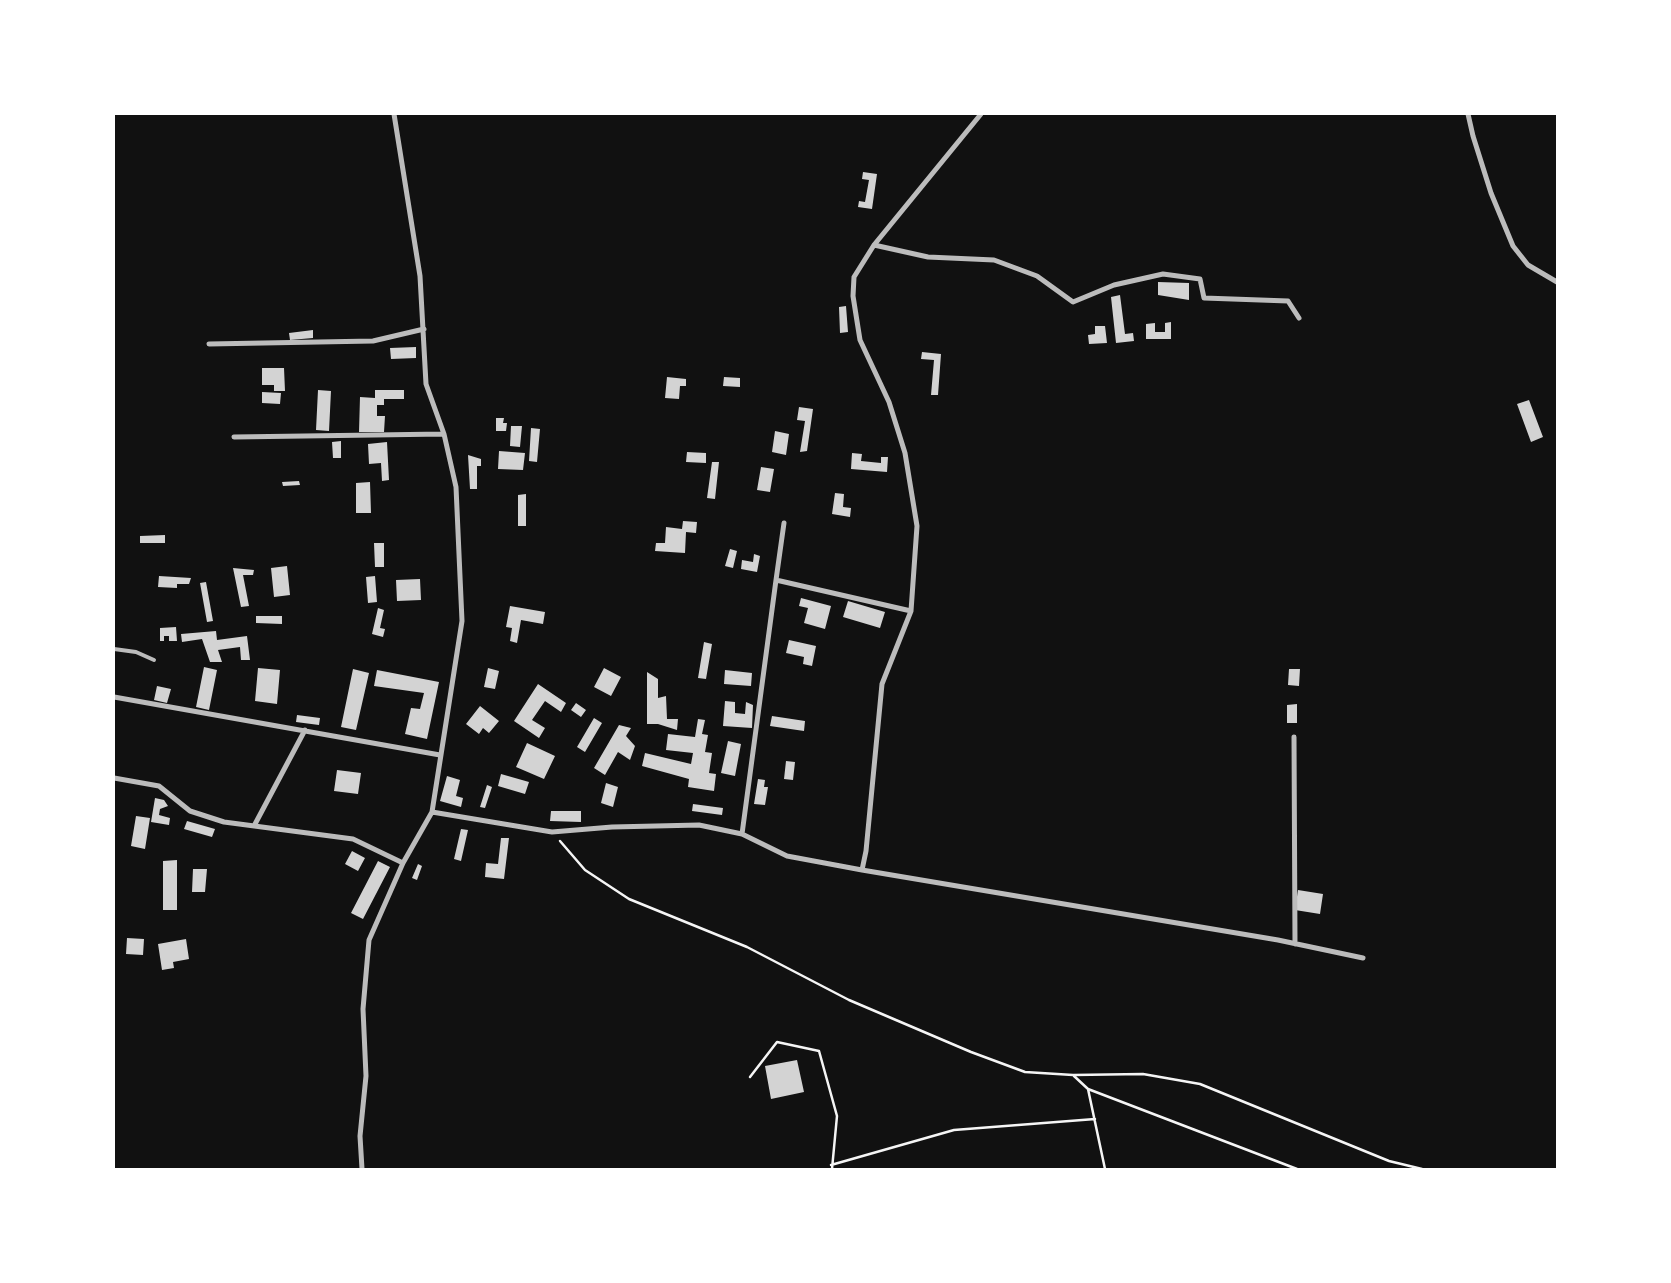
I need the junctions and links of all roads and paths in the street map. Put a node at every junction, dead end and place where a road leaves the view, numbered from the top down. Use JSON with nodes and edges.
{"nodes":[{"id":1,"x":394,"y":114,"type":"edge"},
{"id":2,"x":981,"y":114,"type":"edge"},
{"id":3,"x":1468,"y":114,"type":"edge"},
{"id":4,"x":874,"y":245,"type":"junction"},
{"id":5,"x":1557,"y":282,"type":"edge"},
{"id":6,"x":1299,"y":318,"type":"dead end"},
{"id":7,"x":424,"y":329,"type":"junction"},
{"id":8,"x":209,"y":344,"type":"dead end"},
{"id":9,"x":444,"y":434,"type":"junction"},
{"id":10,"x":234,"y":436,"type":"dead end"},
{"id":11,"x":784,"y":523,"type":"dead end"},
{"id":12,"x":776,"y":580,"type":"junction"},
{"id":13,"x":910,"y":612,"type":"junction"},
{"id":14,"x":114,"y":648,"type":"edge"},
{"id":15,"x":154,"y":660,"type":"dead end"},
{"id":16,"x":114,"y":697,"type":"edge"},
{"id":17,"x":305,"y":730,"type":"junction"},
{"id":18,"x":1294,"y":737,"type":"dead end"},
{"id":19,"x":440,"y":755,"type":"junction"},
{"id":20,"x":114,"y":778,"type":"edge"},
{"id":21,"x":432,"y":812,"type":"junction"},
{"id":22,"x":254,"y":826,"type":"junction"},
{"id":23,"x":552,"y":832,"type":"junction"},
{"id":24,"x":742,"y":834,"type":"junction"},
{"id":25,"x":403,"y":863,"type":"junction"},
{"id":26,"x":862,"y":870,"type":"junction"},
{"id":27,"x":1295,"y":944,"type":"junction"},
{"id":28,"x":1363,"y":958,"type":"dead end"},
{"id":29,"x":1073,"y":1075,"type":"junction"},
{"id":30,"x":750,"y":1077,"type":"dead end"},
{"id":31,"x":1088,"y":1089,"type":"junction"},
{"id":32,"x":1095,"y":1120,"type":"junction"},
{"id":33,"x":831,"y":1165,"type":"junction"},
{"id":34,"x":362,"y":1169,"type":"edge"},
{"id":35,"x":832,"y":1169,"type":"edge"},
{"id":36,"x":1105,"y":1169,"type":"edge"},
{"id":37,"x":1297,"y":1169,"type":"edge"},
{"id":38,"x":1422,"y":1169,"type":"edge"}],
"edges":[{"from":1,"to":7,"type":"street"},
{"from":2,"to":4,"type":"street"},
{"from":3,"to":5,"type":"street"},
{"from":4,"to":6,"type":"street"},
{"from":4,"to":13,"type":"street"},
{"from":7,"to":8,"type":"street"},
{"from":7,"to":9,"type":"street"},
{"from":9,"to":10,"type":"street"},
{"from":9,"to":19,"type":"street"},
{"from":11,"to":12,"type":"street"},
{"from":12,"to":13,"type":"street"},
{"from":12,"to":24,"type":"street"},
{"from":13,"to":26,"type":"street"},
{"from":14,"to":15,"type":"lane"},
{"from":16,"to":17,"type":"street"},
{"from":17,"to":19,"type":"street"},
{"from":17,"to":22,"type":"street"},
{"from":18,"to":27,"type":"street"},
{"from":19,"to":21,"type":"street"},
{"from":20,"to":22,"type":"street"},
{"from":21,"to":23,"type":"street"},
{"from":21,"to":25,"type":"street"},
{"from":22,"to":25,"type":"street"},
{"from":23,"to":24,"type":"street"},
{"from":23,"to":29,"type":"path"},
{"from":24,"to":26,"type":"street"},
{"from":25,"to":34,"type":"street"},
{"from":26,"to":27,"type":"street"},
{"from":27,"to":28,"type":"street"},
{"from":29,"to":31,"type":"path"},
{"from":29,"to":38,"type":"path"},
{"from":30,"to":33,"type":"path"},
{"from":31,"to":32,"type":"path"},
{"from":31,"to":37,"type":"path"},
{"from":32,"to":33,"type":"path"},
{"from":32,"to":36,"type":"path"},
{"from":33,"to":35,"type":"path"}]}
